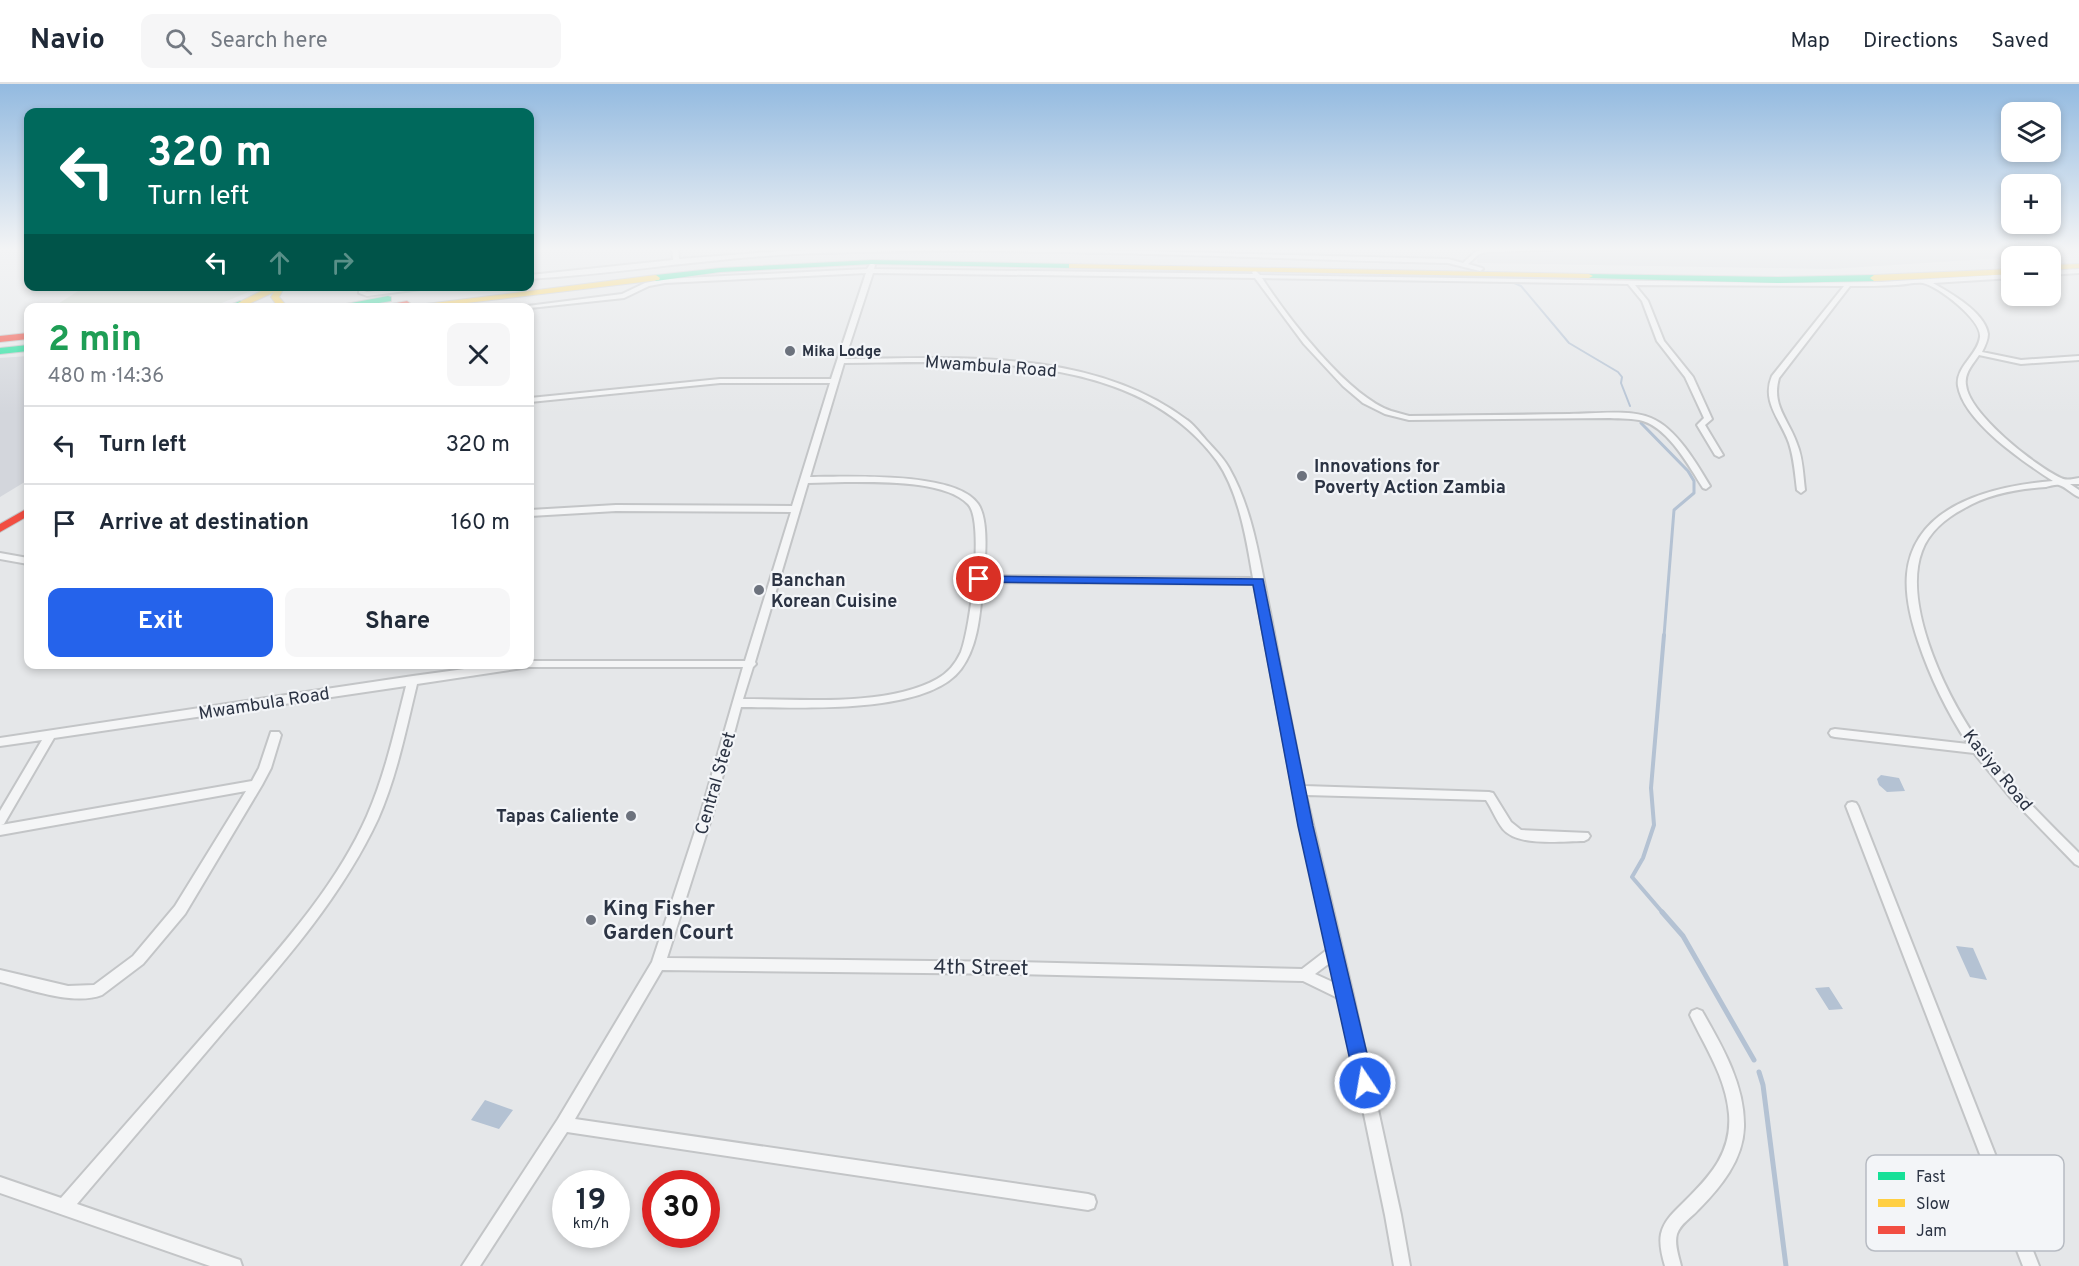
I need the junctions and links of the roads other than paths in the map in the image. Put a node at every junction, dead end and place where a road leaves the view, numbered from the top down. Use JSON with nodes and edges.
{"nodes":[{"id":1,"x":559,"y":303,"type":"edge"},
{"id":2,"x":859,"y":303,"type":"edge"},
{"id":3,"x":1279,"y":303,"type":"edge"},
{"id":4,"x":1646,"y":303,"type":"edge"},
{"id":5,"x":1834,"y":303,"type":"edge"},
{"id":6,"x":1960,"y":303,"type":"edge"},
{"id":7,"x":534,"y":306,"type":"edge"},
{"id":8,"x":24,"y":342,"type":"edge"},
{"id":9,"x":0,"y":343,"type":"edge"},
{"id":10,"x":24,"y":343,"type":"edge"},
{"id":11,"x":0,"y":351,"type":"edge"},
{"id":12,"x":1978,"y":353,"type":"junction"},
{"id":13,"x":2079,"y":358,"type":"edge"},
{"id":14,"x":841,"y":361,"type":"junction"},
{"id":15,"x":834,"y":381,"type":"junction"},
{"id":16,"x":534,"y":400,"type":"edge"},
{"id":17,"x":1719,"y":455,"type":"dead end"},
{"id":18,"x":806,"y":480,"type":"junction"},
{"id":19,"x":2079,"y":481,"type":"edge"},
{"id":20,"x":2062,"y":483,"type":"junction"},
{"id":21,"x":1706,"y":486,"type":"dead end"},
{"id":22,"x":1801,"y":490,"type":"dead end"},
{"id":23,"x":2079,"y":494,"type":"edge"},
{"id":24,"x":24,"y":506,"type":"edge"},
{"id":25,"x":797,"y":509,"type":"junction"},
{"id":26,"x":534,"y":513,"type":"edge"},
{"id":27,"x":24,"y":514,"type":"edge"},
{"id":28,"x":0,"y":522,"type":"edge"},
{"id":29,"x":0,"y":529,"type":"edge"},
{"id":30,"x":0,"y":556,"type":"edge"},
{"id":31,"x":24,"y":560,"type":"edge"},
{"id":32,"x":979,"y":579,"type":"junction"},
{"id":33,"x":1258,"y":581,"type":"junction"},
{"id":34,"x":534,"y":664,"type":"edge"},
{"id":35,"x":751,"y":664,"type":"junction"},
{"id":36,"x":493,"y":669,"type":"edge"},
{"id":37,"x":413,"y":680,"type":"junction"},
{"id":38,"x":737,"y":703,"type":"junction"},
{"id":39,"x":1835,"y":733,"type":"dead end"},
{"id":40,"x":50,"y":735,"type":"junction"},
{"id":41,"x":275,"y":735,"type":"dead end"},
{"id":42,"x":0,"y":741,"type":"edge"},
{"id":43,"x":1977,"y":749,"type":"junction"},
{"id":44,"x":256,"y":785,"type":"junction"},
{"id":45,"x":1299,"y":790,"type":"junction"},
{"id":46,"x":1852,"y":806,"type":"dead end"},
{"id":47,"x":0,"y":821,"type":"edge"},
{"id":48,"x":0,"y":830,"type":"edge"},
{"id":49,"x":1584,"y":836,"type":"dead end"},
{"id":50,"x":2079,"y":861,"type":"edge"},
{"id":51,"x":1336,"y":951,"type":"junction"},
{"id":52,"x":658,"y":964,"type":"junction"},
{"id":53,"x":1304,"y":975,"type":"junction"},
{"id":54,"x":0,"y":976,"type":"edge"},
{"id":55,"x":1346,"y":995,"type":"junction"},
{"id":56,"x":1697,"y":1014,"type":"dead end"},
{"id":57,"x":563,"y":1124,"type":"junction"},
{"id":58,"x":1988,"y":1155,"type":"edge"},
{"id":59,"x":0,"y":1185,"type":"edge"},
{"id":60,"x":1088,"y":1202,"type":"dead end"},
{"id":61,"x":64,"y":1208,"type":"junction"},
{"id":62,"x":2025,"y":1251,"type":"edge"},
{"id":63,"x":234,"y":1266,"type":"edge"},
{"id":64,"x":470,"y":1266,"type":"edge"},
{"id":65,"x":1402,"y":1266,"type":"edge"},
{"id":66,"x":1673,"y":1266,"type":"edge"},
{"id":67,"x":2031,"y":1266,"type":"edge"}],
"edges":[{"from":1,"to":7,"type":"street"},
{"from":2,"to":14,"type":"street","name":"Central Steet"},
{"from":3,"to":21,"type":"street"},
{"from":4,"to":17,"type":"street"},
{"from":5,"to":22,"type":"street"},
{"from":6,"to":12,"type":"street"},
{"from":8,"to":9,"type":"main road"},
{"from":10,"to":11,"type":"main road"},
{"from":12,"to":13,"type":"street"},
{"from":12,"to":20,"type":"street"},
{"from":14,"to":15,"type":"street","name":"Central Steet"},
{"from":14,"to":33,"type":"street","name":"Mwambula Road"},
{"from":15,"to":16,"type":"street"},
{"from":15,"to":18,"type":"street","name":"Central Steet"},
{"from":18,"to":25,"type":"street","name":"Central Steet"},
{"from":18,"to":32,"type":"street"},
{"from":19,"to":20,"type":"street","name":"Kasiya Road"},
{"from":20,"to":23,"type":"street"},
{"from":20,"to":43,"type":"street","name":"Kasiya Road"},
{"from":24,"to":28,"type":"main road"},
{"from":25,"to":26,"type":"street"},
{"from":25,"to":35,"type":"street","name":"Central Steet"},
{"from":27,"to":29,"type":"main road"},
{"from":30,"to":31,"type":"street"},
{"from":32,"to":33,"type":"street"},
{"from":32,"to":38,"type":"street"},
{"from":33,"to":45,"type":"street","name":"Mwambula Road"},
{"from":34,"to":35,"type":"street","name":"Mwambula Road"},
{"from":35,"to":38,"type":"street","name":"Central Steet"},
{"from":36,"to":37,"type":"street","name":"Mwambula Road"},
{"from":37,"to":40,"type":"street","name":"Mwambula Road"},
{"from":37,"to":61,"type":"street"},
{"from":38,"to":52,"type":"street","name":"Central Steet"},
{"from":39,"to":43,"type":"street"},
{"from":40,"to":42,"type":"street","name":"Mwambula Road"},
{"from":40,"to":47,"type":"street"},
{"from":41,"to":44,"type":"street"},
{"from":43,"to":50,"type":"street","name":"Kasiya Road"},
{"from":44,"to":48,"type":"street"},
{"from":44,"to":54,"type":"street"},
{"from":45,"to":49,"type":"street"},
{"from":45,"to":51,"type":"street","name":"Mwambula Road"},
{"from":46,"to":58,"type":"street"},
{"from":51,"to":53,"type":"street"},
{"from":51,"to":55,"type":"street","name":"Mwambula Road"},
{"from":52,"to":53,"type":"street","name":"4th Street"},
{"from":52,"to":57,"type":"street","name":"Central Steet"},
{"from":53,"to":55,"type":"street","name":"4th Street"},
{"from":55,"to":65,"type":"street","name":"Mwambula Road"},
{"from":56,"to":66,"type":"street"},
{"from":57,"to":60,"type":"street"},
{"from":57,"to":64,"type":"street","name":"Central Steet"},
{"from":59,"to":61,"type":"street"},
{"from":61,"to":63,"type":"street"},
{"from":62,"to":67,"type":"street"}]}
